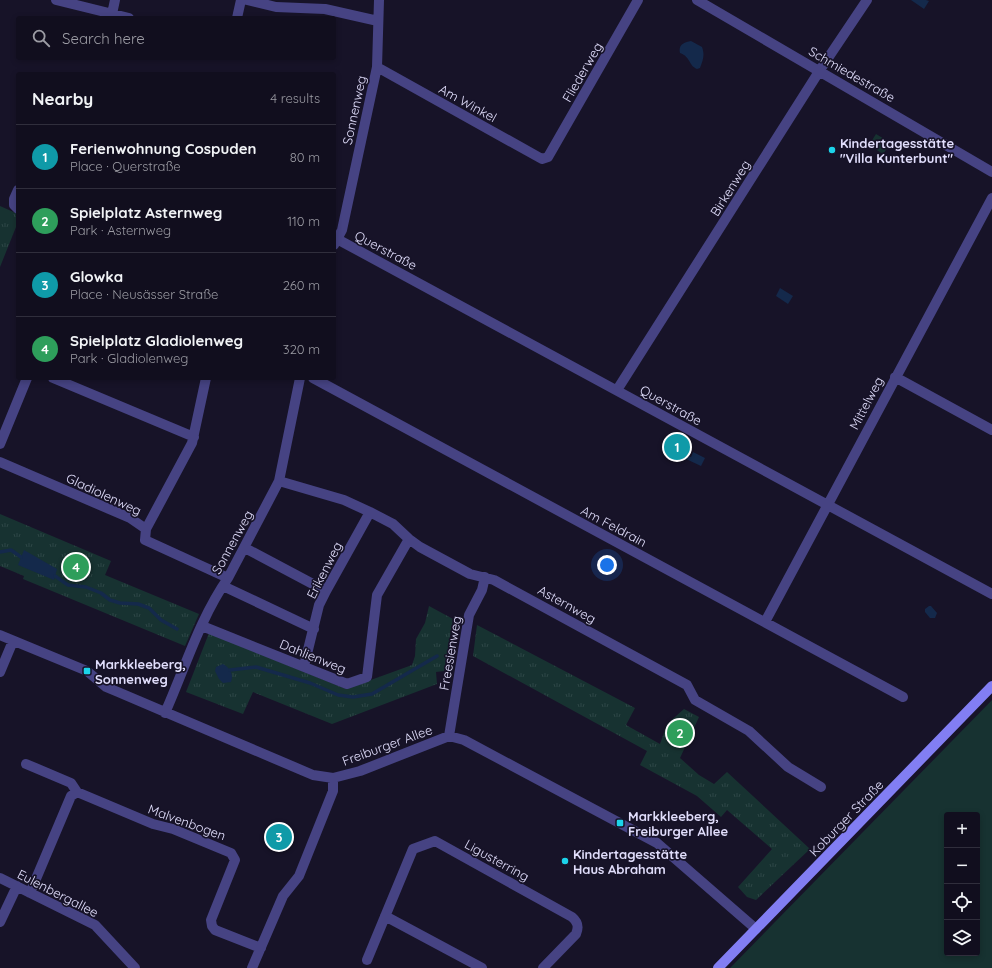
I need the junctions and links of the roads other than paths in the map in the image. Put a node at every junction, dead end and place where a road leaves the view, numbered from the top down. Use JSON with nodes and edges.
{"nodes":[{"id":1,"x":56,"y":0,"type":"edge"},
{"id":2,"x":115,"y":0,"type":"edge"},
{"id":3,"x":241,"y":0,"type":"edge"},
{"id":4,"x":247,"y":0,"type":"edge"},
{"id":5,"x":379,"y":0,"type":"edge"},
{"id":6,"x":638,"y":0,"type":"edge"},
{"id":7,"x":698,"y":0,"type":"edge"},
{"id":8,"x":867,"y":0,"type":"edge"},
{"id":9,"x":112,"y":14,"type":"junction"},
{"id":10,"x":120,"y":16,"type":"edge"},
{"id":11,"x":237,"y":16,"type":"edge"},
{"id":12,"x":378,"y":21,"type":"junction"},
{"id":13,"x":377,"y":67,"type":"junction"},
{"id":14,"x":820,"y":70,"type":"junction"},
{"id":15,"x":548,"y":157,"type":"joint"},
{"id":16,"x":992,"y":172,"type":"edge"},
{"id":17,"x":16,"y":195,"type":"edge"},
{"id":18,"x":992,"y":198,"type":"edge"},
{"id":19,"x":16,"y":206,"type":"edge"},
{"id":20,"x":336,"y":242,"type":"edge"},
{"id":21,"x":895,"y":377,"type":"junction"},
{"id":22,"x":26,"y":380,"type":"edge"},
{"id":23,"x":58,"y":380,"type":"edge"},
{"id":24,"x":206,"y":380,"type":"edge"},
{"id":25,"x":300,"y":380,"type":"edge"},
{"id":26,"x":317,"y":380,"type":"edge"},
{"id":27,"x":617,"y":390,"type":"junction"},
{"id":28,"x":992,"y":430,"type":"edge"},
{"id":29,"x":194,"y":437,"type":"junction"},
{"id":30,"x":0,"y":444,"type":"edge"},
{"id":31,"x":0,"y":462,"type":"edge"},
{"id":32,"x":279,"y":481,"type":"junction"},
{"id":33,"x":828,"y":505,"type":"junction"},
{"id":34,"x":370,"y":512,"type":"junction"},
{"id":35,"x":146,"y":529,"type":"junction"},
{"id":36,"x":409,"y":539,"type":"junction"},
{"id":37,"x":244,"y":548,"type":"junction"},
{"id":38,"x":485,"y":578,"type":"junction"},
{"id":39,"x":226,"y":582,"type":"junction"},
{"id":40,"x":326,"y":591,"type":"junction"},
{"id":41,"x":992,"y":594,"type":"edge"},
{"id":42,"x":765,"y":622,"type":"junction"},
{"id":43,"x":202,"y":626,"type":"junction"},
{"id":44,"x":314,"y":629,"type":"junction"},
{"id":45,"x":0,"y":635,"type":"edge"},
{"id":46,"x":13,"y":641,"type":"junction"},
{"id":47,"x":304,"y":666,"type":"junction"},
{"id":48,"x":0,"y":672,"type":"edge"},
{"id":49,"x":992,"y":686,"type":"edge"},
{"id":50,"x":903,"y":697,"type":"dead end"},
{"id":51,"x":165,"y":713,"type":"junction"},
{"id":52,"x":449,"y":736,"type":"junction"},
{"id":53,"x":26,"y":764,"type":"dead end"},
{"id":54,"x":333,"y":778,"type":"junction"},
{"id":55,"x":821,"y":787,"type":"dead end"},
{"id":56,"x":77,"y":792,"type":"junction"},
{"id":57,"x":0,"y":878,"type":"edge"},
{"id":58,"x":17,"y":886,"type":"junction"},
{"id":59,"x":30,"y":893,"type":"junction"},
{"id":60,"x":385,"y":916,"type":"junction"},
{"id":61,"x":0,"y":922,"type":"edge"},
{"id":62,"x":756,"y":929,"type":"junction"},
{"id":63,"x":261,"y":948,"type":"junction"},
{"id":64,"x":367,"y":960,"type":"dead end"},
{"id":65,"x":135,"y":968,"type":"edge"},
{"id":66,"x":252,"y":968,"type":"edge"},
{"id":67,"x":482,"y":968,"type":"edge"},
{"id":68,"x":543,"y":968,"type":"edge"},
{"id":69,"x":718,"y":968,"type":"edge"}],
"edges":[{"from":1,"to":9,"type":"street"},
{"from":2,"to":9,"type":"street"},
{"from":3,"to":11,"type":"street"},
{"from":4,"to":12,"type":"street"},
{"from":5,"to":12,"type":"street","name":"Sonnenweg"},
{"from":6,"to":15,"type":"street","name":"Fliederweg"},
{"from":7,"to":14,"type":"street","name":"Schmiedestraße"},
{"from":8,"to":14,"type":"street","name":"Birkenweg"},
{"from":9,"to":10,"type":"street"},
{"from":12,"to":13,"type":"street","name":"Sonnenweg"},
{"from":13,"to":15,"type":"street","name":"Am Winkel"},
{"from":13,"to":20,"type":"street","name":"Sonnenweg"},
{"from":14,"to":16,"type":"street","name":"Schmiedestraße"},
{"from":14,"to":27,"type":"street","name":"Birkenweg"},
{"from":17,"to":19,"type":"street"},
{"from":18,"to":21,"type":"street","name":"Mittelweg"},
{"from":20,"to":27,"type":"street","name":"Querstraße"},
{"from":21,"to":28,"type":"street"},
{"from":21,"to":33,"type":"street","name":"Mittelweg"},
{"from":22,"to":30,"type":"street"},
{"from":23,"to":29,"type":"street"},
{"from":24,"to":29,"type":"street"},
{"from":25,"to":32,"type":"street","name":"Sonnenweg"},
{"from":26,"to":42,"type":"street","name":"Am Feldrain"},
{"from":27,"to":33,"type":"street","name":"Querstraße"},
{"from":29,"to":35,"type":"street"},
{"from":31,"to":35,"type":"street","name":"Gladiolenweg"},
{"from":32,"to":34,"type":"street","name":"Asternweg"},
{"from":32,"to":37,"type":"street","name":"Sonnenweg"},
{"from":33,"to":41,"type":"street","name":"Querstraße"},
{"from":33,"to":42,"type":"street","name":"Mittelweg"},
{"from":34,"to":36,"type":"street","name":"Asternweg"},
{"from":34,"to":40,"type":"street","name":"Erikenweg"},
{"from":35,"to":39,"type":"street","name":"Gladiolenweg"},
{"from":36,"to":38,"type":"street","name":"Asternweg"},
{"from":36,"to":47,"type":"street","name":"Dahlienweg"},
{"from":37,"to":39,"type":"street","name":"Sonnenweg"},
{"from":37,"to":40,"type":"street"},
{"from":38,"to":52,"type":"street","name":"Freesienweg"},
{"from":38,"to":55,"type":"street","name":"Asternweg"},
{"from":39,"to":43,"type":"street","name":"Sonnenweg"},
{"from":39,"to":44,"type":"street"},
{"from":40,"to":44,"type":"street","name":"Erikenweg"},
{"from":42,"to":50,"type":"street","name":"Am Feldrain"},
{"from":43,"to":47,"type":"street","name":"Dahlienweg"},
{"from":43,"to":51,"type":"street","name":"Sonnenweg"},
{"from":44,"to":47,"type":"street","name":"Erikenweg"},
{"from":45,"to":46,"type":"street","name":"Freiburger Allee"},
{"from":46,"to":48,"type":"street"},
{"from":46,"to":51,"type":"street","name":"Freiburger Allee"},
{"from":49,"to":62,"type":"main road","name":"Koburger Straße"},
{"from":51,"to":54,"type":"street","name":"Freiburger Allee"},
{"from":52,"to":54,"type":"street","name":"Freiburger Allee"},
{"from":52,"to":62,"type":"street","name":"Freiburger Allee"},
{"from":53,"to":56,"type":"street","name":"Malvenbogen"},
{"from":54,"to":63,"type":"street"},
{"from":56,"to":59,"type":"street"},
{"from":56,"to":63,"type":"street","name":"Malvenbogen"},
{"from":57,"to":58,"type":"street","name":"Eulenbergallee"},
{"from":58,"to":59,"type":"street","name":"Eulenbergallee"},
{"from":58,"to":61,"type":"street"},
{"from":59,"to":65,"type":"street","name":"Eulenbergallee"},
{"from":60,"to":64,"type":"street","name":"Ligusterring"},
{"from":60,"to":67,"type":"street"},
{"from":60,"to":68,"type":"street","name":"Ligusterring"},
{"from":62,"to":69,"type":"main road","name":"Koburger Straße"},
{"from":63,"to":66,"type":"street"}]}
